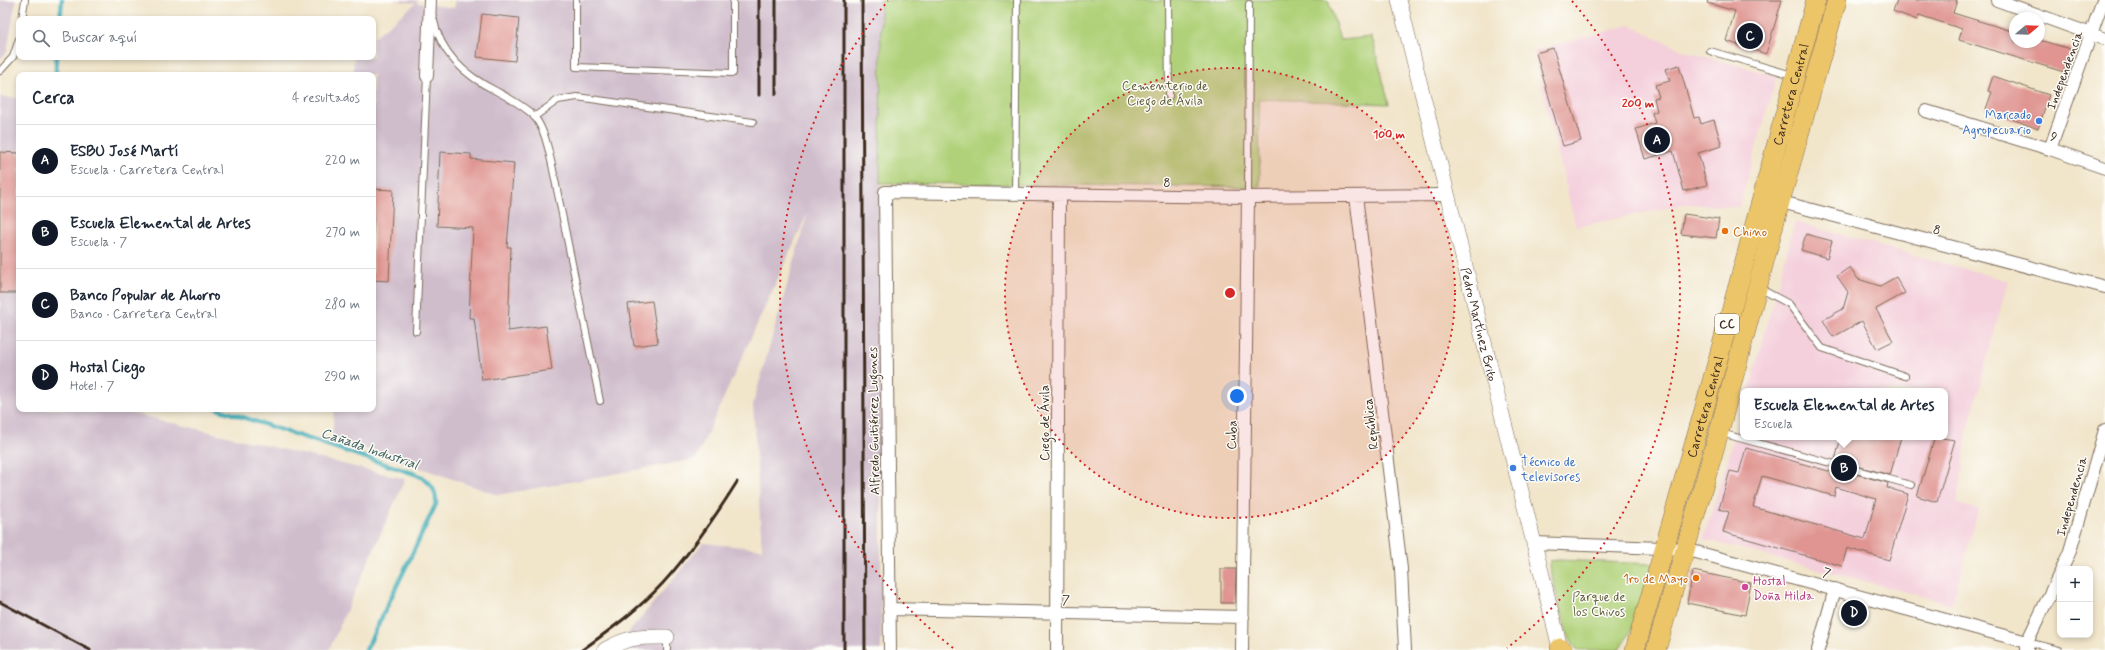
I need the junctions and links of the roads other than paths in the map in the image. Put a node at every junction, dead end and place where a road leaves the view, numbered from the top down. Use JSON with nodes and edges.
{"nodes":[{"id":1,"x":25,"y":0,"type":"edge"},
{"id":2,"x":430,"y":0,"type":"edge"},
{"id":3,"x":576,"y":0,"type":"edge"},
{"id":4,"x":733,"y":0,"type":"edge"},
{"id":5,"x":1017,"y":0,"type":"edge"},
{"id":6,"x":1168,"y":0,"type":"edge"},
{"id":7,"x":1399,"y":0,"type":"edge"},
{"id":8,"x":1816,"y":0,"type":"edge"},
{"id":9,"x":1837,"y":0,"type":"edge"},
{"id":10,"x":1997,"y":0,"type":"edge"},
{"id":11,"x":2103,"y":0,"type":"edge"},
{"id":12,"x":1249,"y":4,"type":"dead end"},
{"id":13,"x":22,"y":16,"type":"edge"},
{"id":14,"x":2092,"y":34,"type":"junction"},
{"id":15,"x":2105,"y":39,"type":"edge"},
{"id":16,"x":16,"y":48,"type":"edge"},
{"id":17,"x":1710,"y":51,"type":"dead end"},
{"id":18,"x":0,"y":71,"type":"edge"},
{"id":19,"x":427,"y":76,"type":"joint"},
{"id":20,"x":1796,"y":76,"type":"junction"},
{"id":21,"x":1170,"y":96,"type":"dead end"},
{"id":22,"x":1926,"y":111,"type":"dead end"},
{"id":23,"x":534,"y":117,"type":"junction"},
{"id":24,"x":753,"y":122,"type":"dead end"},
{"id":25,"x":2050,"y":149,"type":"junction"},
{"id":26,"x":2105,"y":168,"type":"edge"},
{"id":27,"x":885,"y":192,"type":"joint"},
{"id":28,"x":1014,"y":195,"type":"junction"},
{"id":29,"x":1059,"y":195,"type":"junction"},
{"id":30,"x":1448,"y":195,"type":"junction"},
{"id":31,"x":1762,"y":195,"type":"junction"},
{"id":32,"x":1356,"y":196,"type":"junction"},
{"id":33,"x":1248,"y":197,"type":"junction"},
{"id":34,"x":1780,"y":202,"type":"junction"},
{"id":35,"x":2105,"y":287,"type":"edge"},
{"id":36,"x":1758,"y":288,"type":"junction"},
{"id":37,"x":416,"y":331,"type":"dead end"},
{"id":38,"x":1905,"y":376,"type":"dead end"},
{"id":39,"x":600,"y":401,"type":"dead end"},
{"id":40,"x":2105,"y":430,"type":"edge"},
{"id":41,"x":1719,"y":432,"type":"junction"},
{"id":42,"x":1740,"y":438,"type":"edge"},
{"id":43,"x":1748,"y":440,"type":"edge"},
{"id":44,"x":1911,"y":485,"type":"dead end"},
{"id":45,"x":1535,"y":543,"type":"junction"},
{"id":46,"x":1665,"y":549,"type":"junction"},
{"id":47,"x":1685,"y":549,"type":"junction"},
{"id":48,"x":2063,"y":566,"type":"edge"},
{"id":49,"x":2057,"y":580,"type":"edge"},
{"id":50,"x":1835,"y":589,"type":"junction"},
{"id":51,"x":889,"y":609,"type":"junction"},
{"id":52,"x":1057,"y":613,"type":"junction"},
{"id":53,"x":1243,"y":617,"type":"junction"},
{"id":54,"x":667,"y":644,"type":"edge"},
{"id":55,"x":2027,"y":646,"type":"edge"},
{"id":56,"x":1634,"y":649,"type":"edge"},
{"id":57,"x":605,"y":650,"type":"edge"},
{"id":58,"x":890,"y":650,"type":"edge"},
{"id":59,"x":1057,"y":650,"type":"edge"},
{"id":60,"x":1242,"y":650,"type":"edge"},
{"id":61,"x":1405,"y":650,"type":"edge"},
{"id":62,"x":1561,"y":650,"type":"edge"},
{"id":63,"x":1656,"y":650,"type":"edge"},
{"id":64,"x":1818,"y":650,"type":"edge"},
{"id":65,"x":2059,"y":650,"type":"edge"}],
"edges":[{"from":1,"to":13,"type":"lane"},
{"from":2,"to":19,"type":"street"},
{"from":2,"to":23,"type":"lane"},
{"from":3,"to":4,"type":"lane"},
{"from":5,"to":28,"type":"lane"},
{"from":6,"to":21,"type":"lane"},
{"from":7,"to":30,"type":"street","name":"Pedro Martínez Brito"},
{"from":8,"to":20,"type":"main road","name":"Carretera Central","number":"CC"},
{"from":9,"to":34,"type":"main road","name":"Carretera Central","number":"CC"},
{"from":10,"to":14,"type":"street"},
{"from":11,"to":14,"type":"street","name":"Independencia"},
{"from":12,"to":33,"type":"lane"},
{"from":14,"to":15,"type":"street"},
{"from":14,"to":25,"type":"street","name":"Independencia"},
{"from":16,"to":18,"type":"lane"},
{"from":17,"to":20,"type":"lane"},
{"from":19,"to":37,"type":"lane"},
{"from":20,"to":31,"type":"main road","name":"Carretera Central","number":"CC"},
{"from":22,"to":25,"type":"street","name":"9"},
{"from":23,"to":24,"type":"lane"},
{"from":23,"to":39,"type":"lane"},
{"from":25,"to":26,"type":"street","name":"9"},
{"from":27,"to":28,"type":"street","name":"8"},
{"from":27,"to":51,"type":"street","name":"Alfredo Guitiérrez Lugones"},
{"from":28,"to":29,"type":"street","name":"8"},
{"from":29,"to":33,"type":"street","name":"8"},
{"from":29,"to":52,"type":"street","name":"Ciego de Ávila"},
{"from":30,"to":32,"type":"street","name":"8"},
{"from":30,"to":45,"type":"street","name":"Pedro Martínez Brito"},
{"from":31,"to":34,"type":"street","name":"8"},
{"from":31,"to":46,"type":"main road","name":"Carretera Central","number":"CC"},
{"from":32,"to":33,"type":"street","name":"8"},
{"from":32,"to":61,"type":"street","name":"República"},
{"from":33,"to":53,"type":"street","name":"Cuba"},
{"from":34,"to":35,"type":"street","name":"8"},
{"from":34,"to":36,"type":"main road","name":"Carretera Central","number":"CC"},
{"from":36,"to":38,"type":"lane"},
{"from":36,"to":41,"type":"main road","name":"Carretera Central","number":"CC"},
{"from":40,"to":48,"type":"street","name":"Independencia"},
{"from":41,"to":42,"type":"lane"},
{"from":41,"to":47,"type":"main road","name":"Carretera Central","number":"CC"},
{"from":43,"to":44,"type":"lane"},
{"from":45,"to":46,"type":"street","name":"7"},
{"from":45,"to":62,"type":"street","name":"Pedro Martínez Brito"},
{"from":46,"to":47,"type":"street","name":"7"},
{"from":46,"to":56,"type":"main road","name":"Carretera Central","number":"CC"},
{"from":47,"to":50,"type":"street","name":"7"},
{"from":47,"to":63,"type":"main road","name":"Carretera Central","number":"CC"},
{"from":49,"to":55,"type":"street"},
{"from":50,"to":55,"type":"street","name":"7"},
{"from":50,"to":64,"type":"street"},
{"from":51,"to":52,"type":"street","name":"7"},
{"from":51,"to":58,"type":"street","name":"Alfredo Guitiérrez Lugones"},
{"from":52,"to":53,"type":"street","name":"7"},
{"from":52,"to":59,"type":"street","name":"Ciego de Ávila"},
{"from":53,"to":60,"type":"street","name":"Cuba"},
{"from":54,"to":57,"type":"street"},
{"from":55,"to":65,"type":"lane","name":"7"}]}
